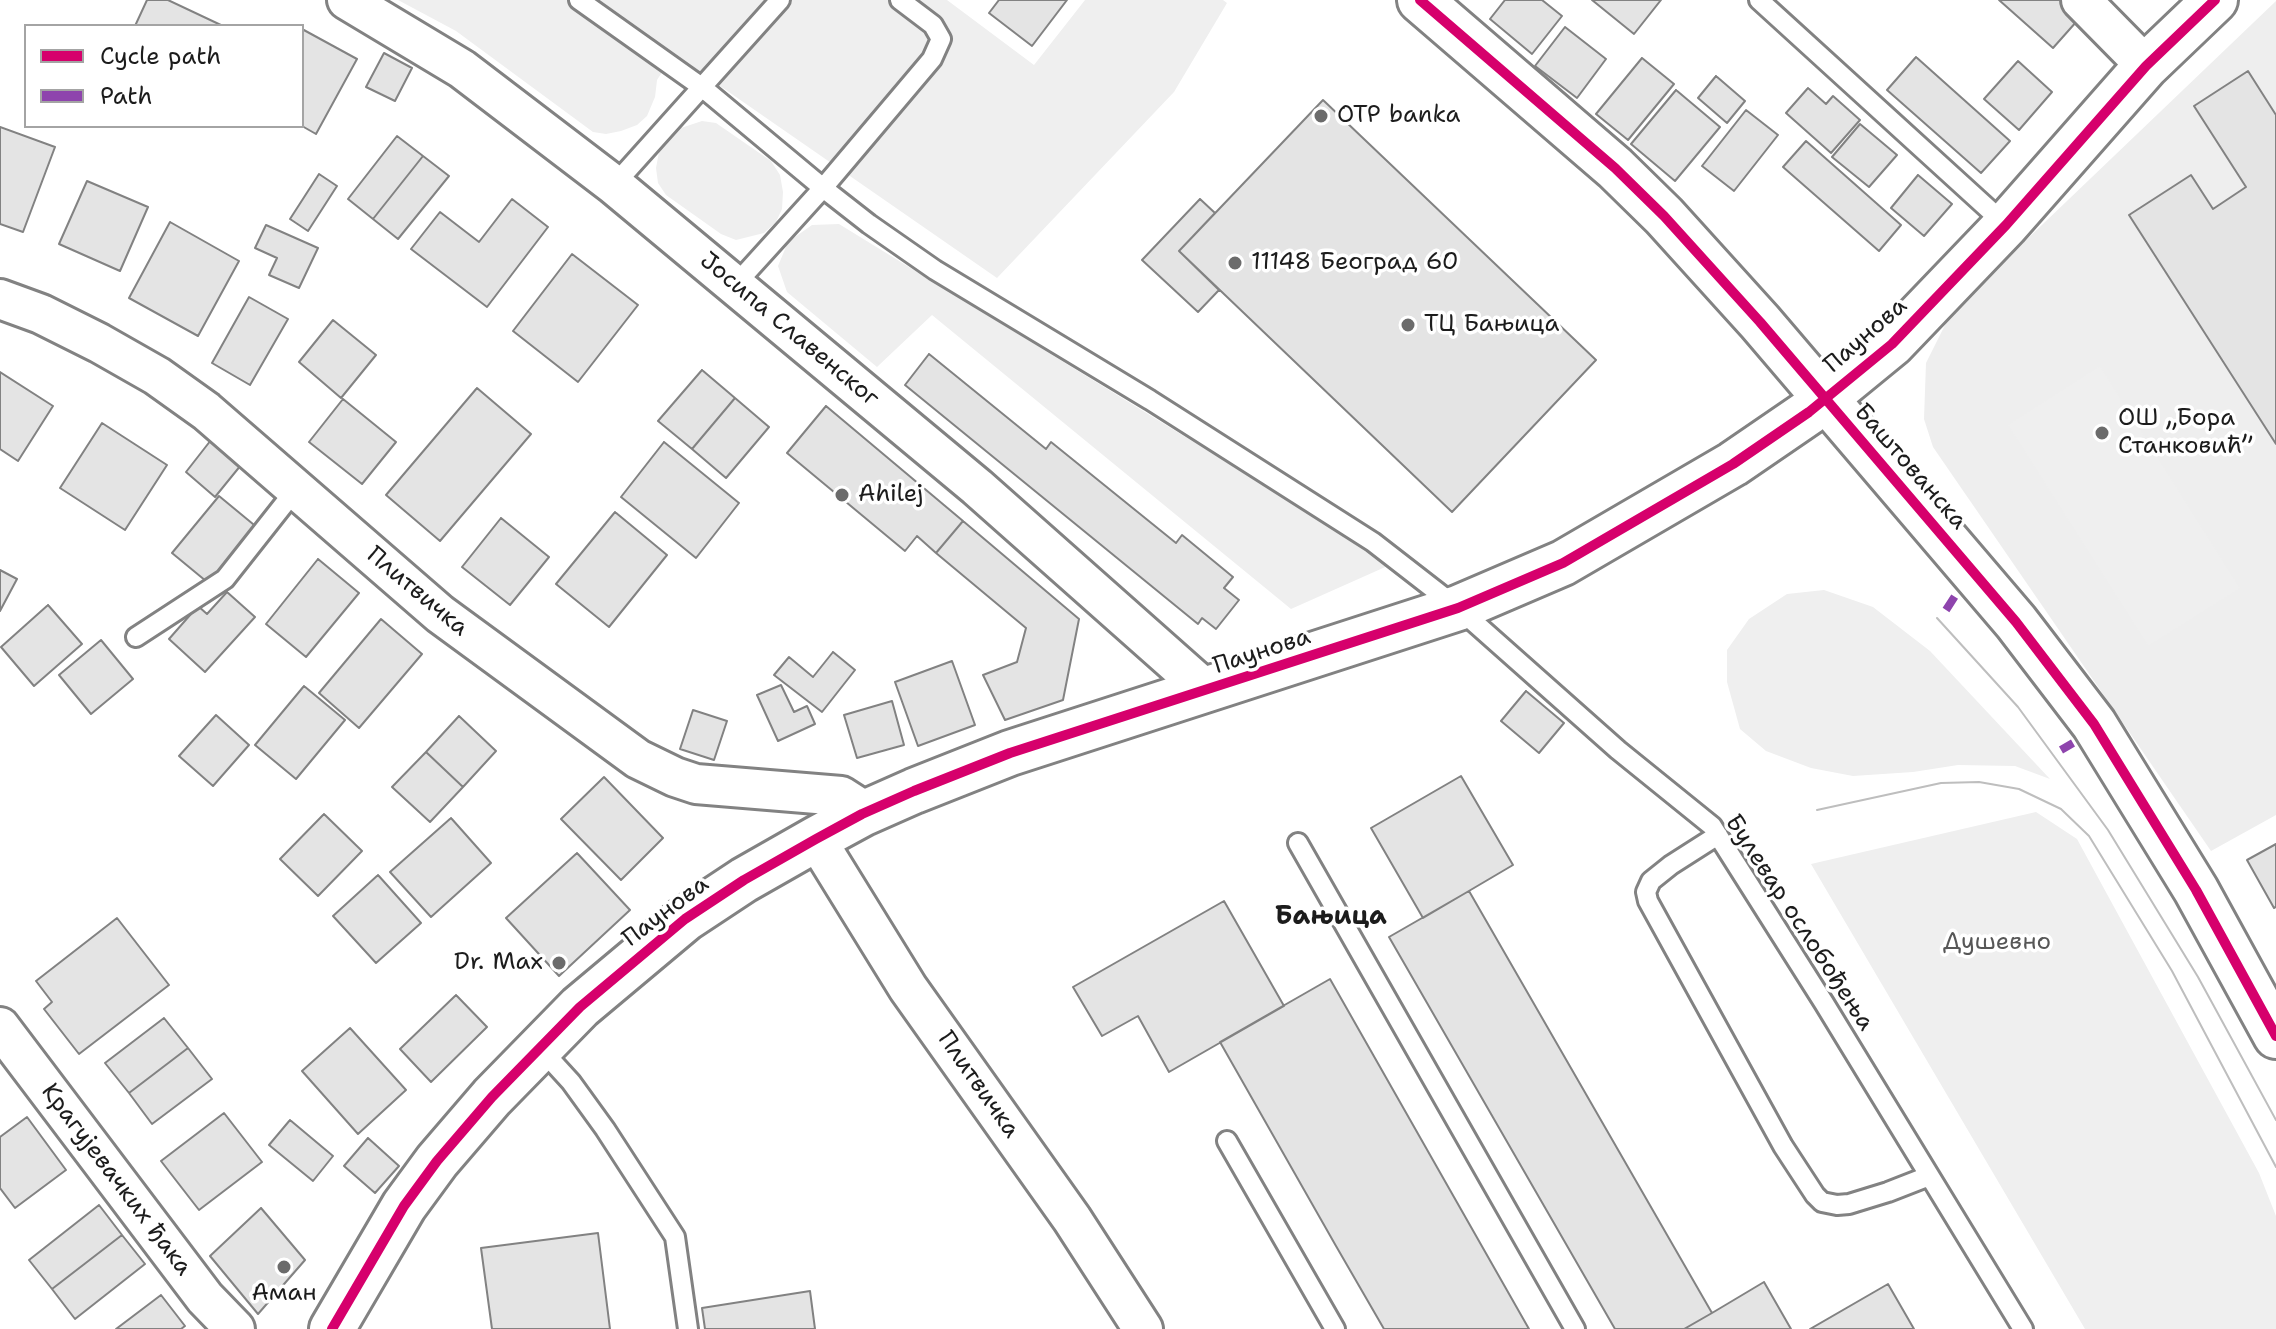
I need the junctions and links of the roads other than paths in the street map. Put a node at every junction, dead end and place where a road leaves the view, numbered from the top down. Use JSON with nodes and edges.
{"nodes":[{"id":1,"x":347,"y":0,"type":"edge"},
{"id":2,"x":579,"y":0,"type":"edge"},
{"id":3,"x":780,"y":0,"type":"edge"},
{"id":4,"x":900,"y":0,"type":"edge"},
{"id":5,"x":1420,"y":0,"type":"edge"},
{"id":6,"x":1759,"y":0,"type":"edge"},
{"id":7,"x":2081,"y":0,"type":"edge"},
{"id":8,"x":2215,"y":0,"type":"edge"},
{"id":9,"x":2146,"y":66,"type":"junction"},
{"id":10,"x":703,"y":88,"type":"junction"},
{"id":11,"x":614,"y":185,"type":"junction"},
{"id":12,"x":823,"y":188,"type":"junction"},
{"id":13,"x":2006,"y":225,"type":"junction"},
{"id":14,"x":735,"y":285,"type":"junction"},
{"id":15,"x":0,"y":299,"type":"edge"},
{"id":16,"x":1825,"y":398,"type":"junction"},
{"id":17,"x":296,"y":489,"type":"junction"},
{"id":18,"x":1458,"y":608,"type":"junction"},
{"id":19,"x":136,"y":637,"type":"dead end"},
{"id":20,"x":1207,"y":691,"type":"junction"},
{"id":21,"x":862,"y":814,"type":"junction"},
{"id":22,"x":1718,"y":835,"type":"junction"},
{"id":23,"x":816,"y":839,"type":"junction"},
{"id":24,"x":1298,"y":843,"type":"dead end"},
{"id":25,"x":0,"y":1027,"type":"edge"},
{"id":26,"x":2276,"y":1036,"type":"edge"},
{"id":27,"x":539,"y":1047,"type":"junction"},
{"id":28,"x":1227,"y":1141,"type":"dead end"},
{"id":29,"x":1929,"y":1176,"type":"junction"},
{"id":30,"x":235,"y":1329,"type":"edge"},
{"id":31,"x":332,"y":1329,"type":"edge"},
{"id":32,"x":688,"y":1329,"type":"edge"},
{"id":33,"x":1143,"y":1329,"type":"edge"},
{"id":34,"x":1335,"y":1329,"type":"edge"},
{"id":35,"x":1575,"y":1329,"type":"edge"},
{"id":36,"x":2023,"y":1329,"type":"edge"}],
"edges":[{"from":1,"to":11,"type":"street","name":"Јосипа Славенског"},
{"from":2,"to":10,"type":"lane","name":"Булевар ослобођења"},
{"from":3,"to":10,"type":"lane"},
{"from":4,"to":12,"type":"lane"},
{"from":5,"to":16,"type":"street","name":"Баштованска"},
{"from":6,"to":13,"type":"lane"},
{"from":7,"to":9,"type":"street"},
{"from":8,"to":9,"type":"street","name":"Паунова"},
{"from":9,"to":13,"type":"street","name":"Паунова"},
{"from":10,"to":11,"type":"lane"},
{"from":10,"to":12,"type":"lane","name":"Булевар ослобођења"},
{"from":11,"to":14,"type":"street","name":"Јосипа Славенског"},
{"from":12,"to":14,"type":"lane"},
{"from":12,"to":18,"type":"lane","name":"Булевар ослобођења"},
{"from":13,"to":16,"type":"street","name":"Паунова"},
{"from":14,"to":20,"type":"street","name":"Јосипа Славенског"},
{"from":15,"to":17,"type":"street","name":"Плитвичка"},
{"from":16,"to":18,"type":"street","name":"Паунова"},
{"from":16,"to":26,"type":"street","name":"Баштованска"},
{"from":17,"to":19,"type":"lane"},
{"from":17,"to":21,"type":"street","name":"Плитвичка"},
{"from":18,"to":20,"type":"street","name":"Паунова"},
{"from":18,"to":22,"type":"lane","name":"Булевар ослобођења"},
{"from":20,"to":21,"type":"street","name":"Паунова"},
{"from":21,"to":23,"type":"street","name":"Паунова"},
{"from":22,"to":29,"type":"lane","name":"Булевар ослобођења"},
{"from":22,"to":29,"type":"lane"},
{"from":23,"to":27,"type":"street","name":"Паунова"},
{"from":23,"to":33,"type":"street","name":"Плитвичка"},
{"from":24,"to":35,"type":"lane"},
{"from":25,"to":30,"type":"street","name":"Крагујевачких ђака"},
{"from":27,"to":31,"type":"street","name":"Паунова"},
{"from":27,"to":32,"type":"lane"},
{"from":28,"to":34,"type":"lane"},
{"from":29,"to":36,"type":"lane","name":"Булевар ослобођења"}]}
